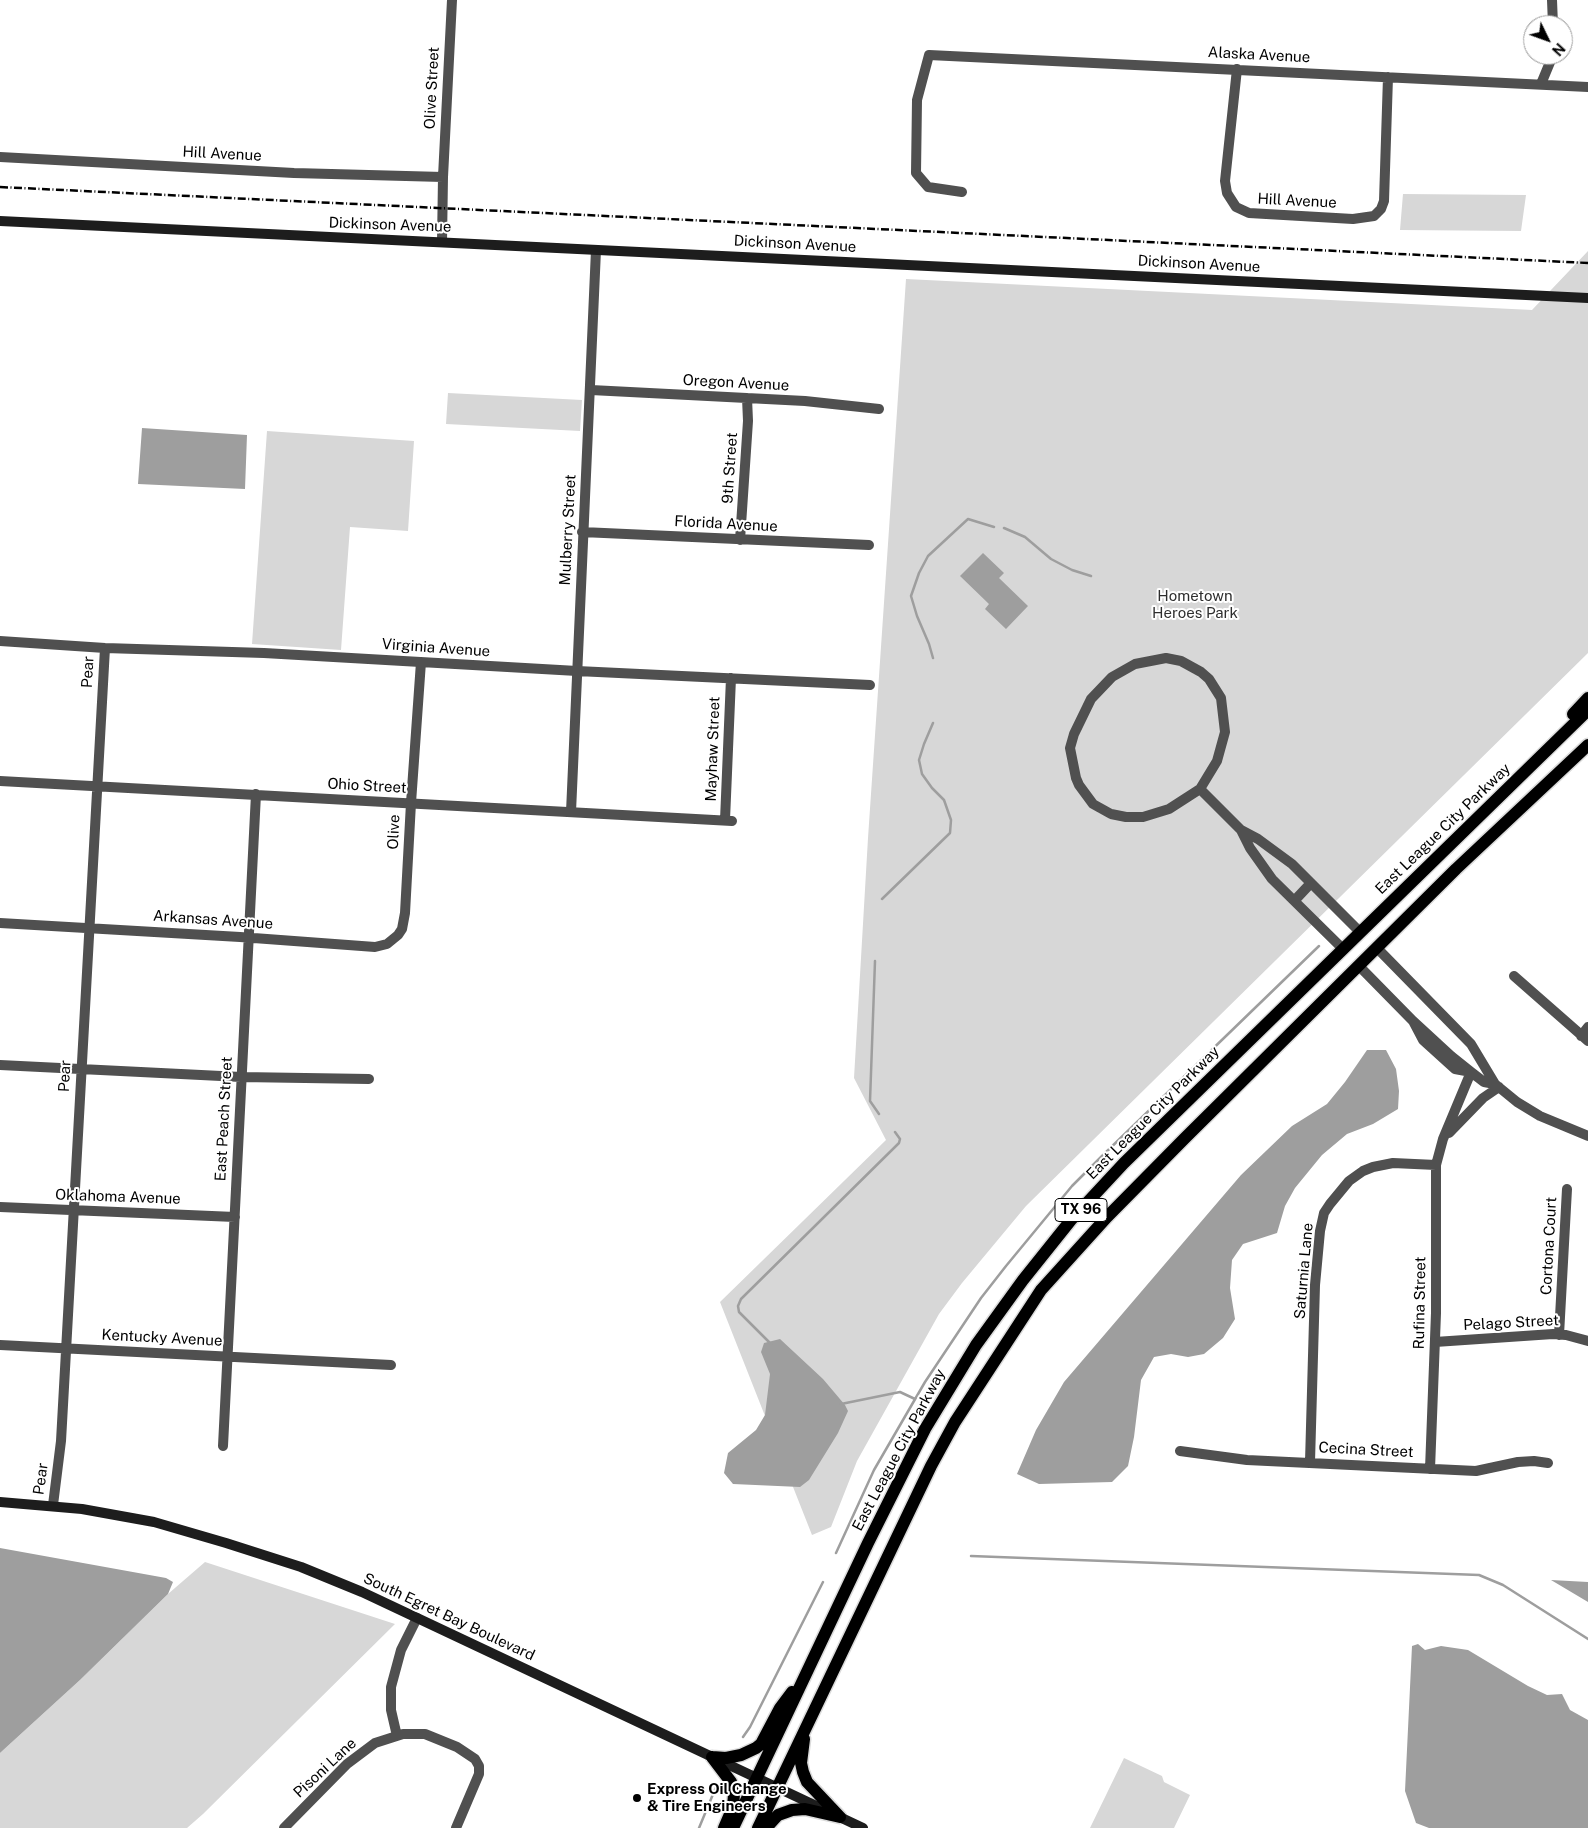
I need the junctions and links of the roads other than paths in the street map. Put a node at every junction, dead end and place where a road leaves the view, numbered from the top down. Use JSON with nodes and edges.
{"nodes":[{"id":1,"x":452,"y":0,"type":"edge"},
{"id":2,"x":1552,"y":0,"type":"edge"},
{"id":3,"x":1553,"y":15,"type":"edge"},
{"id":4,"x":1549,"y":65,"type":"edge"},
{"id":5,"x":1237,"y":69,"type":"junction"},
{"id":6,"x":1388,"y":77,"type":"junction"},
{"id":7,"x":1542,"y":84,"type":"junction"},
{"id":8,"x":1588,"y":86,"type":"edge"},
{"id":9,"x":0,"y":157,"type":"edge"},
{"id":10,"x":442,"y":177,"type":"junction"},
{"id":11,"x":962,"y":192,"type":"dead end"},
{"id":12,"x":0,"y":221,"type":"edge"},
{"id":13,"x":442,"y":242,"type":"junction"},
{"id":14,"x":596,"y":250,"type":"junction"},
{"id":15,"x":1588,"y":298,"type":"edge"},
{"id":16,"x":591,"y":390,"type":"junction"},
{"id":17,"x":747,"y":398,"type":"junction"},
{"id":18,"x":879,"y":408,"type":"dead end"},
{"id":19,"x":582,"y":532,"type":"junction"},
{"id":20,"x":740,"y":540,"type":"junction"},
{"id":21,"x":869,"y":545,"type":"dead end"},
{"id":22,"x":0,"y":641,"type":"edge"},
{"id":23,"x":105,"y":648,"type":"junction"},
{"id":24,"x":422,"y":662,"type":"junction"},
{"id":25,"x":577,"y":671,"type":"junction"},
{"id":26,"x":731,"y":678,"type":"junction"},
{"id":27,"x":870,"y":685,"type":"dead end"},
{"id":28,"x":1588,"y":698,"type":"edge"},
{"id":29,"x":1588,"y":710,"type":"edge"},
{"id":30,"x":1588,"y":745,"type":"edge"},
{"id":31,"x":1539,"y":758,"type":"junction"},
{"id":32,"x":0,"y":781,"type":"edge"},
{"id":33,"x":97,"y":786,"type":"junction"},
{"id":34,"x":1200,"y":789,"type":"junction"},
{"id":35,"x":256,"y":794,"type":"junction"},
{"id":36,"x":411,"y":804,"type":"junction"},
{"id":37,"x":570,"y":812,"type":"junction"},
{"id":38,"x":729,"y":821,"type":"joint"},
{"id":39,"x":1241,"y":830,"type":"junction"},
{"id":40,"x":1311,"y":883,"type":"junction"},
{"id":41,"x":1294,"y":900,"type":"junction"},
{"id":42,"x":405,"y":913,"type":"joint"},
{"id":43,"x":0,"y":923,"type":"edge"},
{"id":44,"x":88,"y":928,"type":"junction"},
{"id":45,"x":1360,"y":932,"type":"junction"},
{"id":46,"x":249,"y":938,"type":"junction"},
{"id":47,"x":1377,"y":948,"type":"junction"},
{"id":48,"x":1343,"y":949,"type":"junction"},
{"id":49,"x":1359,"y":966,"type":"junction"},
{"id":50,"x":1514,"y":976,"type":"dead end"},
{"id":51,"x":1588,"y":1027,"type":"edge"},
{"id":52,"x":1584,"y":1038,"type":"edge"},
{"id":53,"x":0,"y":1065,"type":"edge"},
{"id":54,"x":80,"y":1069,"type":"junction"},
{"id":55,"x":1470,"y":1072,"type":"junction"},
{"id":56,"x":241,"y":1078,"type":"junction"},
{"id":57,"x":369,"y":1079,"type":"dead end"},
{"id":58,"x":1497,"y":1085,"type":"junction"},
{"id":59,"x":1588,"y":1136,"type":"edge"},
{"id":60,"x":1443,"y":1139,"type":"junction"},
{"id":61,"x":1436,"y":1165,"type":"junction"},
{"id":62,"x":1566,"y":1189,"type":"dead end"},
{"id":63,"x":0,"y":1207,"type":"edge"},
{"id":64,"x":73,"y":1210,"type":"junction"},
{"id":65,"x":234,"y":1217,"type":"junction"},
{"id":66,"x":1559,"y":1335,"type":"junction"},
{"id":67,"x":1588,"y":1341,"type":"edge"},
{"id":68,"x":1434,"y":1342,"type":"junction"},
{"id":69,"x":0,"y":1345,"type":"edge"},
{"id":70,"x":66,"y":1348,"type":"junction"},
{"id":71,"x":228,"y":1356,"type":"junction"},
{"id":72,"x":391,"y":1365,"type":"dead end"},
{"id":73,"x":223,"y":1446,"type":"dead end"},
{"id":74,"x":1180,"y":1451,"type":"dead end"},
{"id":75,"x":1310,"y":1462,"type":"junction"},
{"id":76,"x":1548,"y":1463,"type":"dead end"},
{"id":77,"x":1430,"y":1469,"type":"junction"},
{"id":78,"x":0,"y":1502,"type":"edge"},
{"id":79,"x":53,"y":1505,"type":"junction"},
{"id":80,"x":417,"y":1618,"type":"junction"},
{"id":81,"x":807,"y":1672,"type":"junction"},
{"id":82,"x":806,"y":1727,"type":"junction"},
{"id":83,"x":397,"y":1736,"type":"junction"},
{"id":84,"x":712,"y":1758,"type":"junction"},
{"id":85,"x":758,"y":1778,"type":"junction"},
{"id":86,"x":778,"y":1787,"type":"junction"},
{"id":87,"x":840,"y":1817,"type":"junction"},
{"id":88,"x":284,"y":1828,"type":"edge"},
{"id":89,"x":456,"y":1828,"type":"edge"},
{"id":90,"x":724,"y":1828,"type":"edge"},
{"id":91,"x":733,"y":1828,"type":"edge"},
{"id":92,"x":758,"y":1828,"type":"edge"},
{"id":93,"x":766,"y":1828,"type":"edge"},
{"id":94,"x":863,"y":1828,"type":"edge"}],
"edges":[{"from":1,"to":10,"type":"street","name":"Olive Street"},
{"from":2,"to":3,"type":"street"},
{"from":4,"to":7,"type":"street"},
{"from":5,"to":6,"type":"street","name":"Alaska Avenue"},
{"from":5,"to":6,"type":"street","name":"Hill Avenue"},
{"from":5,"to":11,"type":"street","name":"Alaska Avenue"},
{"from":6,"to":7,"type":"street","name":"Alaska Avenue"},
{"from":7,"to":8,"type":"street","name":"Alaska Avenue"},
{"from":9,"to":10,"type":"street","name":"Hill Avenue"},
{"from":10,"to":13,"type":"street","name":"Olive Street"},
{"from":12,"to":13,"type":"street","name":"Dickinson Avenue"},
{"from":13,"to":14,"type":"street","name":"Dickinson Avenue"},
{"from":14,"to":15,"type":"street","name":"Dickinson Avenue"},
{"from":14,"to":16,"type":"street","name":"Mulberry Street"},
{"from":16,"to":17,"type":"street","name":"Oregon Avenue"},
{"from":16,"to":19,"type":"street","name":"Mulberry Street"},
{"from":17,"to":18,"type":"street","name":"Oregon Avenue"},
{"from":17,"to":20,"type":"street","name":"9th Street"},
{"from":19,"to":20,"type":"street","name":"Florida Avenue"},
{"from":19,"to":25,"type":"street","name":"Mulberry Street"},
{"from":20,"to":21,"type":"street","name":"Florida Avenue"},
{"from":22,"to":23,"type":"street","name":"Virginia Avenue"},
{"from":23,"to":24,"type":"street","name":"Virginia Avenue"},
{"from":23,"to":33,"type":"street","name":"Pear"},
{"from":24,"to":25,"type":"street","name":"Virginia Avenue"},
{"from":24,"to":36,"type":"street","name":"Olive"},
{"from":25,"to":26,"type":"street","name":"Virginia Avenue"},
{"from":25,"to":37,"type":"street","name":"Mulberry Street"},
{"from":26,"to":27,"type":"street","name":"Virginia Avenue"},
{"from":26,"to":38,"type":"street","name":"Mayhaw Street"},
{"from":28,"to":31,"type":"main road"},
{"from":29,"to":31,"type":"main road","name":"East League City Parkway","number":"TX 96"},
{"from":30,"to":47,"type":"main road","number":"TX 96"},
{"from":31,"to":45,"type":"main road","name":"East League City Parkway","number":"TX 96"},
{"from":32,"to":33,"type":"street","name":"Ohio Street"},
{"from":33,"to":35,"type":"street","name":"Ohio Street"},
{"from":33,"to":44,"type":"street","name":"Pear"},
{"from":34,"to":34,"type":"street"},
{"from":34,"to":39,"type":"street"},
{"from":35,"to":36,"type":"street","name":"Ohio Street"},
{"from":35,"to":46,"type":"street","name":"East Peach Street"},
{"from":36,"to":37,"type":"street","name":"Ohio Street"},
{"from":36,"to":42,"type":"street","name":"Olive"},
{"from":37,"to":38,"type":"street","name":"Ohio Street"},
{"from":39,"to":40,"type":"street"},
{"from":39,"to":41,"type":"street"},
{"from":40,"to":41,"type":"street"},
{"from":40,"to":45,"type":"street"},
{"from":41,"to":48,"type":"street"},
{"from":42,"to":46,"type":"street","name":"Arkansas Avenue"},
{"from":43,"to":44,"type":"street","name":"Arkansas Avenue"},
{"from":44,"to":46,"type":"street","name":"Arkansas Avenue"},
{"from":44,"to":54,"type":"street","name":"Pear"},
{"from":45,"to":47,"type":"main road"},
{"from":45,"to":48,"type":"main road","name":"East League City Parkway","number":"TX 96"},
{"from":46,"to":56,"type":"street","name":"East Peach Street"},
{"from":47,"to":49,"type":"main road","number":"TX 96"},
{"from":47,"to":58,"type":"street"},
{"from":48,"to":49,"type":"main road"},
{"from":48,"to":81,"type":"main road","name":"East League City Parkway","number":"TX 96"},
{"from":49,"to":55,"type":"street"},
{"from":49,"to":82,"type":"main road","number":"TX 96"},
{"from":50,"to":52,"type":"street"},
{"from":51,"to":52,"type":"street"},
{"from":53,"to":54,"type":"street"},
{"from":54,"to":56,"type":"street"},
{"from":54,"to":64,"type":"street","name":"Pear"},
{"from":55,"to":58,"type":"street"},
{"from":55,"to":60,"type":"street","name":"Rufina Street"},
{"from":56,"to":57,"type":"street"},
{"from":56,"to":65,"type":"street","name":"East Peach Street"},
{"from":58,"to":59,"type":"street"},
{"from":58,"to":60,"type":"street","name":"Rufina Street"},
{"from":60,"to":61,"type":"street","name":"Rufina Street"},
{"from":61,"to":68,"type":"street","name":"Rufina Street"},
{"from":61,"to":75,"type":"street","name":"Saturnia Lane"},
{"from":62,"to":66,"type":"street","name":"Cortona Court"},
{"from":63,"to":64,"type":"street","name":"Oklahoma Avenue"},
{"from":64,"to":65,"type":"street","name":"Oklahoma Avenue"},
{"from":64,"to":70,"type":"street","name":"Pear"},
{"from":65,"to":71,"type":"street","name":"East Peach Street"},
{"from":66,"to":67,"type":"street","name":"Pelago Street"},
{"from":66,"to":68,"type":"street","name":"Pelago Street"},
{"from":68,"to":77,"type":"street","name":"Rufina Street"},
{"from":69,"to":70,"type":"street","name":"Kentucky Avenue"},
{"from":70,"to":71,"type":"street","name":"Kentucky Avenue"},
{"from":70,"to":79,"type":"street","name":"Pear"},
{"from":71,"to":72,"type":"street","name":"Kentucky Avenue"},
{"from":71,"to":73,"type":"street","name":"East Peach Street"},
{"from":74,"to":75,"type":"street","name":"Cecina Street"},
{"from":75,"to":77,"type":"street","name":"Cecina Street"},
{"from":76,"to":77,"type":"street","name":"Cecina Street"},
{"from":78,"to":79,"type":"street","name":"South Egret Bay Boulevard"},
{"from":79,"to":80,"type":"street","name":"South Egret Bay Boulevard"},
{"from":80,"to":83,"type":"street"},
{"from":80,"to":84,"type":"street","name":"South Egret Bay Boulevard"},
{"from":81,"to":84,"type":"main road"},
{"from":81,"to":85,"type":"main road","name":"East League City Parkway","number":"TX 96"},
{"from":82,"to":86,"type":"main road","number":"TX 96"},
{"from":82,"to":87,"type":"main road"},
{"from":83,"to":88,"type":"street","name":"Pisoni Lane"},
{"from":83,"to":89,"type":"street","name":"Pisoni Lane"},
{"from":84,"to":85,"type":"street","name":"South Egret Bay Boulevard"},
{"from":84,"to":90,"type":"main road"},
{"from":85,"to":86,"type":"street","name":"South Egret Bay Boulevard"},
{"from":85,"to":91,"type":"main road","name":"East League City Parkway","number":"TX 96"},
{"from":86,"to":87,"type":"street","name":"South Egret Bay Boulevard"},
{"from":86,"to":92,"type":"main road","number":"TX 96"},
{"from":87,"to":93,"type":"main road"},
{"from":87,"to":94,"type":"street","name":"South Egret Bay Boulevard"}]}
